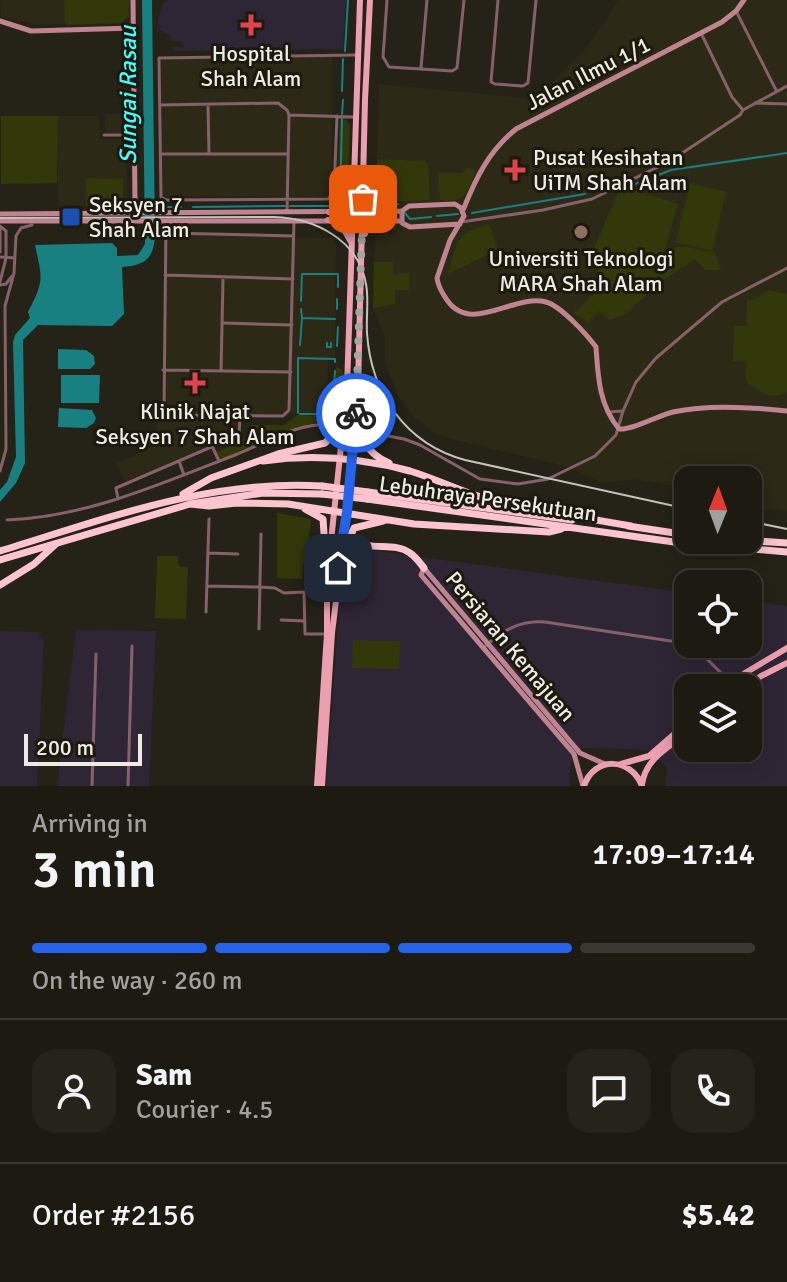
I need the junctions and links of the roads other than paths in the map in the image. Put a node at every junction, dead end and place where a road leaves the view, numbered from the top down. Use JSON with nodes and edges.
{"nodes":[{"id":1,"x":133,"y":0,"type":"edge"},
{"id":2,"x":387,"y":0,"type":"edge"},
{"id":3,"x":427,"y":0,"type":"edge"},
{"id":4,"x":464,"y":0,"type":"edge"},
{"id":5,"x":498,"y":0,"type":"edge"},
{"id":6,"x":536,"y":0,"type":"edge"},
{"id":7,"x":744,"y":0,"type":"edge"},
{"id":8,"x":360,"y":1,"type":"edge"},
{"id":9,"x":369,"y":1,"type":"edge"},
{"id":10,"x":736,"y":11,"type":"junction"},
{"id":11,"x":0,"y":21,"type":"edge"},
{"id":12,"x":134,"y":28,"type":"junction"},
{"id":13,"x":701,"y":32,"type":"junction"},
{"id":14,"x":357,"y":55,"type":"junction"},
{"id":15,"x":421,"y":69,"type":"junction"},
{"id":16,"x":787,"y":86,"type":"edge"},
{"id":17,"x":777,"y":91,"type":"junction"},
{"id":18,"x":754,"y":103,"type":"junction"},
{"id":19,"x":208,"y":104,"type":"junction"},
{"id":20,"x":787,"y":104,"type":"edge"},
{"id":21,"x":159,"y":105,"type":"junction"},
{"id":22,"x":743,"y":110,"type":"junction"},
{"id":23,"x":289,"y":115,"type":"junction"},
{"id":24,"x":337,"y":116,"type":"junction"},
{"id":25,"x":356,"y":117,"type":"junction"},
{"id":26,"x":104,"y":135,"type":"dead end"},
{"id":27,"x":135,"y":135,"type":"junction"},
{"id":28,"x":160,"y":154,"type":"junction"},
{"id":29,"x":209,"y":154,"type":"junction"},
{"id":30,"x":289,"y":154,"type":"junction"},
{"id":31,"x":353,"y":191,"type":"junction"},
{"id":32,"x":469,"y":196,"type":"junction"},
{"id":33,"x":363,"y":199,"type":"junction"},
{"id":34,"x":183,"y":200,"type":"junction"},
{"id":35,"x":191,"y":200,"type":"junction"},
{"id":36,"x":288,"y":200,"type":"junction"},
{"id":37,"x":135,"y":203,"type":"junction"},
{"id":38,"x":455,"y":204,"type":"junction"},
{"id":39,"x":362,"y":211,"type":"junction"},
{"id":40,"x":373,"y":211,"type":"junction"},
{"id":41,"x":402,"y":211,"type":"junction"},
{"id":42,"x":464,"y":211,"type":"junction"},
{"id":43,"x":140,"y":212,"type":"junction"},
{"id":44,"x":287,"y":212,"type":"junction"},
{"id":45,"x":329,"y":212,"type":"junction"},
{"id":46,"x":125,"y":213,"type":"junction"},
{"id":47,"x":187,"y":213,"type":"junction"},
{"id":48,"x":0,"y":214,"type":"edge"},
{"id":49,"x":353,"y":216,"type":"junction"},
{"id":50,"x":328,"y":220,"type":"junction"},
{"id":51,"x":362,"y":220,"type":"junction"},
{"id":52,"x":377,"y":220,"type":"junction"},
{"id":53,"x":480,"y":220,"type":"junction"},
{"id":54,"x":294,"y":221,"type":"junction"},
{"id":55,"x":401,"y":221,"type":"junction"},
{"id":56,"x":138,"y":222,"type":"junction"},
{"id":57,"x":163,"y":222,"type":"junction"},
{"id":58,"x":460,"y":223,"type":"junction"},
{"id":59,"x":0,"y":224,"type":"edge"},
{"id":60,"x":32,"y":225,"type":"junction"},
{"id":61,"x":444,"y":226,"type":"junction"},
{"id":62,"x":165,"y":233,"type":"junction"},
{"id":63,"x":294,"y":236,"type":"junction"},
{"id":64,"x":450,"y":240,"type":"junction"},
{"id":65,"x":362,"y":244,"type":"junction"},
{"id":66,"x":353,"y":245,"type":"junction"},
{"id":67,"x":0,"y":254,"type":"edge"},
{"id":68,"x":6,"y":258,"type":"junction"},
{"id":69,"x":15,"y":258,"type":"junction"},
{"id":70,"x":787,"y":268,"type":"edge"},
{"id":71,"x":14,"y":273,"type":"junction"},
{"id":72,"x":165,"y":275,"type":"junction"},
{"id":73,"x":223,"y":277,"type":"junction"},
{"id":74,"x":293,"y":279,"type":"junction"},
{"id":75,"x":0,"y":284,"type":"edge"},
{"id":76,"x":222,"y":323,"type":"junction"},
{"id":77,"x":292,"y":325,"type":"junction"},
{"id":78,"x":163,"y":370,"type":"junction"},
{"id":79,"x":221,"y":371,"type":"junction"},
{"id":80,"x":291,"y":372,"type":"junction"},
{"id":81,"x":347,"y":387,"type":"junction"},
{"id":82,"x":358,"y":387,"type":"junction"},
{"id":83,"x":623,"y":411,"type":"junction"},
{"id":84,"x":787,"y":411,"type":"edge"},
{"id":85,"x":608,"y":412,"type":"junction"},
{"id":86,"x":240,"y":417,"type":"junction"},
{"id":87,"x":361,"y":419,"type":"junction"},
{"id":88,"x":337,"y":425,"type":"junction"},
{"id":89,"x":619,"y":429,"type":"junction"},
{"id":90,"x":212,"y":446,"type":"junction"},
{"id":91,"x":341,"y":460,"type":"junction"},
{"id":92,"x":179,"y":461,"type":"junction"},
{"id":93,"x":219,"y":461,"type":"junction"},
{"id":94,"x":263,"y":461,"type":"junction"},
{"id":95,"x":352,"y":461,"type":"junction"},
{"id":96,"x":0,"y":471,"type":"edge"},
{"id":97,"x":413,"y":472,"type":"junction"},
{"id":98,"x":184,"y":475,"type":"junction"},
{"id":99,"x":322,"y":490,"type":"junction"},
{"id":100,"x":368,"y":495,"type":"junction"},
{"id":101,"x":118,"y":500,"type":"junction"},
{"id":102,"x":174,"y":500,"type":"junction"},
{"id":103,"x":190,"y":504,"type":"junction"},
{"id":104,"x":288,"y":504,"type":"junction"},
{"id":105,"x":336,"y":510,"type":"junction"},
{"id":106,"x":347,"y":512,"type":"junction"},
{"id":107,"x":209,"y":519,"type":"dead end"},
{"id":108,"x":7,"y":520,"type":"dead end"},
{"id":109,"x":389,"y":520,"type":"junction"},
{"id":110,"x":631,"y":526,"type":"junction"},
{"id":111,"x":564,"y":528,"type":"junction"},
{"id":112,"x":351,"y":533,"type":"junction"},
{"id":113,"x":674,"y":533,"type":"edge"},
{"id":114,"x":261,"y":534,"type":"dead end"},
{"id":115,"x":762,"y":541,"type":"edge"},
{"id":116,"x":58,"y":543,"type":"junction"},
{"id":117,"x":787,"y":543,"type":"edge"},
{"id":118,"x":0,"y":551,"type":"edge"},
{"id":119,"x":787,"y":552,"type":"edge"},
{"id":120,"x":208,"y":553,"type":"junction"},
{"id":121,"x":238,"y":554,"type":"dead end"},
{"id":122,"x":329,"y":559,"type":"junction"},
{"id":123,"x":0,"y":560,"type":"edge"},
{"id":124,"x":338,"y":568,"type":"junction"},
{"id":125,"x":424,"y":568,"type":"joint"},
{"id":126,"x":0,"y":585,"type":"edge"},
{"id":127,"x":207,"y":586,"type":"junction"},
{"id":128,"x":260,"y":587,"type":"junction"},
{"id":129,"x":206,"y":612,"type":"dead end"},
{"id":130,"x":281,"y":620,"type":"dead end"},
{"id":131,"x":305,"y":621,"type":"junction"},
{"id":132,"x":259,"y":629,"type":"dead end"},
{"id":133,"x":330,"y":634,"type":"junction"},
{"id":134,"x":132,"y":646,"type":"dead end"},
{"id":135,"x":485,"y":646,"type":"junction"},
{"id":136,"x":787,"y":648,"type":"edge"},
{"id":137,"x":96,"y":654,"type":"dead end"},
{"id":138,"x":787,"y":663,"type":"edge"},
{"id":139,"x":745,"y":673,"type":"joint"},
{"id":140,"x":722,"y":674,"type":"edge"},
{"id":141,"x":738,"y":674,"type":"edge"},
{"id":142,"x":762,"y":676,"type":"edge"},
{"id":143,"x":674,"y":734,"type":"edge"},
{"id":144,"x":674,"y":743,"type":"edge"},
{"id":145,"x":605,"y":764,"type":"junction"},
{"id":146,"x":621,"y":764,"type":"junction"},
{"id":147,"x":92,"y":786,"type":"edge"},
{"id":148,"x":128,"y":786,"type":"edge"},
{"id":149,"x":320,"y":786,"type":"edge"},
{"id":150,"x":584,"y":786,"type":"edge"},
{"id":151,"x":642,"y":786,"type":"edge"}],
"edges":[{"from":1,"to":12,"type":"street"},
{"from":2,"to":15,"type":"street"},
{"from":3,"to":15,"type":"street"},
{"from":4,"to":15,"type":"street"},
{"from":5,"to":6,"type":"street"},
{"from":7,"to":10,"type":"street","name":"Jalan Ilmu 1/1"},
{"from":8,"to":14,"type":"main road"},
{"from":9,"to":33,"type":"main road"},
{"from":10,"to":13,"type":"street","name":"Jalan Ilmu 1/1"},
{"from":10,"to":17,"type":"street"},
{"from":11,"to":12,"type":"street"},
{"from":12,"to":27,"type":"street"},
{"from":13,"to":22,"type":"street"},
{"from":13,"to":32,"type":"street","name":"Jalan Ilmu 1/1"},
{"from":14,"to":21,"type":"street"},
{"from":14,"to":25,"type":"main road"},
{"from":16,"to":17,"type":"street"},
{"from":17,"to":18,"type":"street"},
{"from":18,"to":20,"type":"street"},
{"from":18,"to":22,"type":"street"},
{"from":19,"to":21,"type":"street"},
{"from":19,"to":23,"type":"street"},
{"from":19,"to":29,"type":"street"},
{"from":21,"to":28,"type":"street"},
{"from":22,"to":53,"type":"street"},
{"from":23,"to":24,"type":"street"},
{"from":23,"to":30,"type":"street"},
{"from":24,"to":25,"type":"street"},
{"from":24,"to":36,"type":"street"},
{"from":25,"to":31,"type":"main road"},
{"from":26,"to":27,"type":"street"},
{"from":27,"to":37,"type":"street"},
{"from":28,"to":29,"type":"street"},
{"from":28,"to":34,"type":"street"},
{"from":29,"to":30,"type":"street"},
{"from":30,"to":36,"type":"street"},
{"from":31,"to":45,"type":"main road"},
{"from":31,"to":49,"type":"main road"},
{"from":32,"to":38,"type":"street"},
{"from":32,"to":42,"type":"street","name":"Jalan Ilmu 1/1"},
{"from":33,"to":39,"type":"main road"},
{"from":33,"to":40,"type":"main road"},
{"from":34,"to":35,"type":"street"},
{"from":34,"to":47,"type":"street"},
{"from":35,"to":36,"type":"street"},
{"from":35,"to":47,"type":"street"},
{"from":36,"to":44,"type":"street"},
{"from":37,"to":43,"type":"street"},
{"from":37,"to":46,"type":"street"},
{"from":38,"to":41,"type":"street"},
{"from":38,"to":42,"type":"street"},
{"from":39,"to":40,"type":"street"},
{"from":39,"to":49,"type":"street"},
{"from":39,"to":51,"type":"main road"},
{"from":40,"to":41,"type":"street"},
{"from":41,"to":55,"type":"street"},
{"from":42,"to":53,"type":"street"},
{"from":42,"to":58,"type":"street","name":"Jalan Ilmu 1/1"},
{"from":43,"to":46,"type":"street"},
{"from":43,"to":47,"type":"street"},
{"from":44,"to":45,"type":"street"},
{"from":44,"to":47,"type":"street"},
{"from":45,"to":49,"type":"street"},
{"from":46,"to":48,"type":"street"},
{"from":49,"to":50,"type":"street"},
{"from":49,"to":51,"type":"street"},
{"from":49,"to":66,"type":"main road"},
{"from":50,"to":54,"type":"street"},
{"from":50,"to":66,"type":"main road"},
{"from":51,"to":52,"type":"street"},
{"from":51,"to":65,"type":"main road"},
{"from":52,"to":55,"type":"street"},
{"from":52,"to":65,"type":"main road"},
{"from":53,"to":58,"type":"street"},
{"from":54,"to":57,"type":"street"},
{"from":54,"to":63,"type":"street"},
{"from":55,"to":61,"type":"street"},
{"from":56,"to":57,"type":"street"},
{"from":56,"to":59,"type":"street"},
{"from":56,"to":60,"type":"street"},
{"from":57,"to":62,"type":"street"},
{"from":58,"to":61,"type":"street"},
{"from":58,"to":64,"type":"street","name":"Jalan Ilmu 1/1"},
{"from":59,"to":60,"type":"street"},
{"from":59,"to":67,"type":"street"},
{"from":59,"to":68,"type":"street"},
{"from":60,"to":69,"type":"street"},
{"from":61,"to":64,"type":"street"},
{"from":62,"to":63,"type":"street"},
{"from":62,"to":72,"type":"street"},
{"from":63,"to":74,"type":"street"},
{"from":64,"to":85,"type":"street","name":"Jalan Ilmu 1/1"},
{"from":65,"to":82,"type":"main road"},
{"from":66,"to":81,"type":"main road"},
{"from":67,"to":68,"type":"street"},
{"from":68,"to":69,"type":"street"},
{"from":68,"to":75,"type":"street"},
{"from":69,"to":71,"type":"street"},
{"from":70,"to":83,"type":"street"},
{"from":71,"to":75,"type":"street"},
{"from":71,"to":96,"type":"street"},
{"from":72,"to":73,"type":"street"},
{"from":72,"to":78,"type":"street"},
{"from":73,"to":74,"type":"street"},
{"from":73,"to":76,"type":"street"},
{"from":74,"to":77,"type":"street"},
{"from":76,"to":77,"type":"street"},
{"from":76,"to":79,"type":"street"},
{"from":77,"to":80,"type":"street"},
{"from":78,"to":79,"type":"street"},
{"from":78,"to":86,"type":"street"},
{"from":79,"to":80,"type":"street"},
{"from":80,"to":86,"type":"street"},
{"from":81,"to":88,"type":"highway"},
{"from":81,"to":91,"type":"main road"},
{"from":82,"to":87,"type":"highway"},
{"from":82,"to":95,"type":"main road"},
{"from":83,"to":85,"type":"street"},
{"from":83,"to":89,"type":"street"},
{"from":84,"to":89,"type":"street"},
{"from":85,"to":89,"type":"street"},
{"from":86,"to":90,"type":"street"},
{"from":87,"to":89,"type":"street"},
{"from":87,"to":97,"type":"highway"},
{"from":88,"to":93,"type":"street"},
{"from":88,"to":94,"type":"highway"},
{"from":90,"to":92,"type":"street"},
{"from":90,"to":93,"type":"street"},
{"from":91,"to":94,"type":"highway"},
{"from":91,"to":95,"type":"highway"},
{"from":91,"to":105,"type":"main road"},
{"from":92,"to":98,"type":"street"},
{"from":92,"to":101,"type":"street"},
{"from":93,"to":98,"type":"street"},
{"from":94,"to":102,"type":"highway"},
{"from":95,"to":97,"type":"highway"},
{"from":95,"to":106,"type":"main road"},
{"from":97,"to":110,"type":"highway"},
{"from":98,"to":101,"type":"street"},
{"from":99,"to":100,"type":"highway","name":"Lebuhraya Persekutuan","bridge":true},
{"from":99,"to":102,"type":"highway","name":"Lebuhraya Persekutuan"},
{"from":99,"to":103,"type":"highway","name":"Lebuhraya Persekutuan"},
{"from":100,"to":110,"type":"highway","name":"Lebuhraya Persekutuan"},
{"from":100,"to":111,"type":"highway","name":"Lebuhraya Persekutuan"},
{"from":101,"to":108,"type":"street"},
{"from":102,"to":118,"type":"highway","name":"Lebuhraya Persekutuan"},
{"from":103,"to":104,"type":"highway"},
{"from":103,"to":116,"type":"highway","name":"Lebuhraya Persekutuan"},
{"from":104,"to":105,"type":"highway"},
{"from":104,"to":122,"type":"highway"},
{"from":105,"to":106,"type":"highway"},
{"from":105,"to":122,"type":"main road"},
{"from":106,"to":109,"type":"highway"},
{"from":106,"to":124,"type":"main road"},
{"from":107,"to":120,"type":"street"},
{"from":109,"to":111,"type":"highway"},
{"from":109,"to":112,"type":"highway"},
{"from":110,"to":113,"type":"highway","name":"Lebuhraya Persekutuan"},
{"from":111,"to":119,"type":"highway","name":"Lebuhraya Persekutuan"},
{"from":112,"to":124,"type":"highway"},
{"from":112,"to":125,"type":"highway"},
{"from":114,"to":128,"type":"street"},
{"from":115,"to":117,"type":"highway"},
{"from":116,"to":123,"type":"highway","name":"Lebuhraya Persekutuan"},
{"from":116,"to":126,"type":"highway"},
{"from":120,"to":121,"type":"street"},
{"from":120,"to":127,"type":"street"},
{"from":122,"to":133,"type":"main road"},
{"from":124,"to":133,"type":"main road"},
{"from":125,"to":135,"type":"street","name":"Persiaran Kemajuan"},
{"from":127,"to":128,"type":"street"},
{"from":127,"to":129,"type":"street"},
{"from":128,"to":131,"type":"street"},
{"from":128,"to":132,"type":"street"},
{"from":130,"to":131,"type":"street"},
{"from":131,"to":133,"type":"street"},
{"from":133,"to":149,"type":"main road"},
{"from":134,"to":148,"type":"street"},
{"from":135,"to":140,"type":"street"},
{"from":135,"to":145,"type":"street","name":"Persiaran Kemajuan"},
{"from":135,"to":150,"type":"street","name":"Persiaran Kemajuan"},
{"from":136,"to":139,"type":"main road"},
{"from":137,"to":147,"type":"street"},
{"from":138,"to":142,"type":"main road"},
{"from":139,"to":141,"type":"street"},
{"from":143,"to":146,"type":"main road"},
{"from":144,"to":151,"type":"main road"},
{"from":145,"to":146,"type":"main road"},
{"from":145,"to":150,"type":"main road"},
{"from":146,"to":151,"type":"main road"}]}
